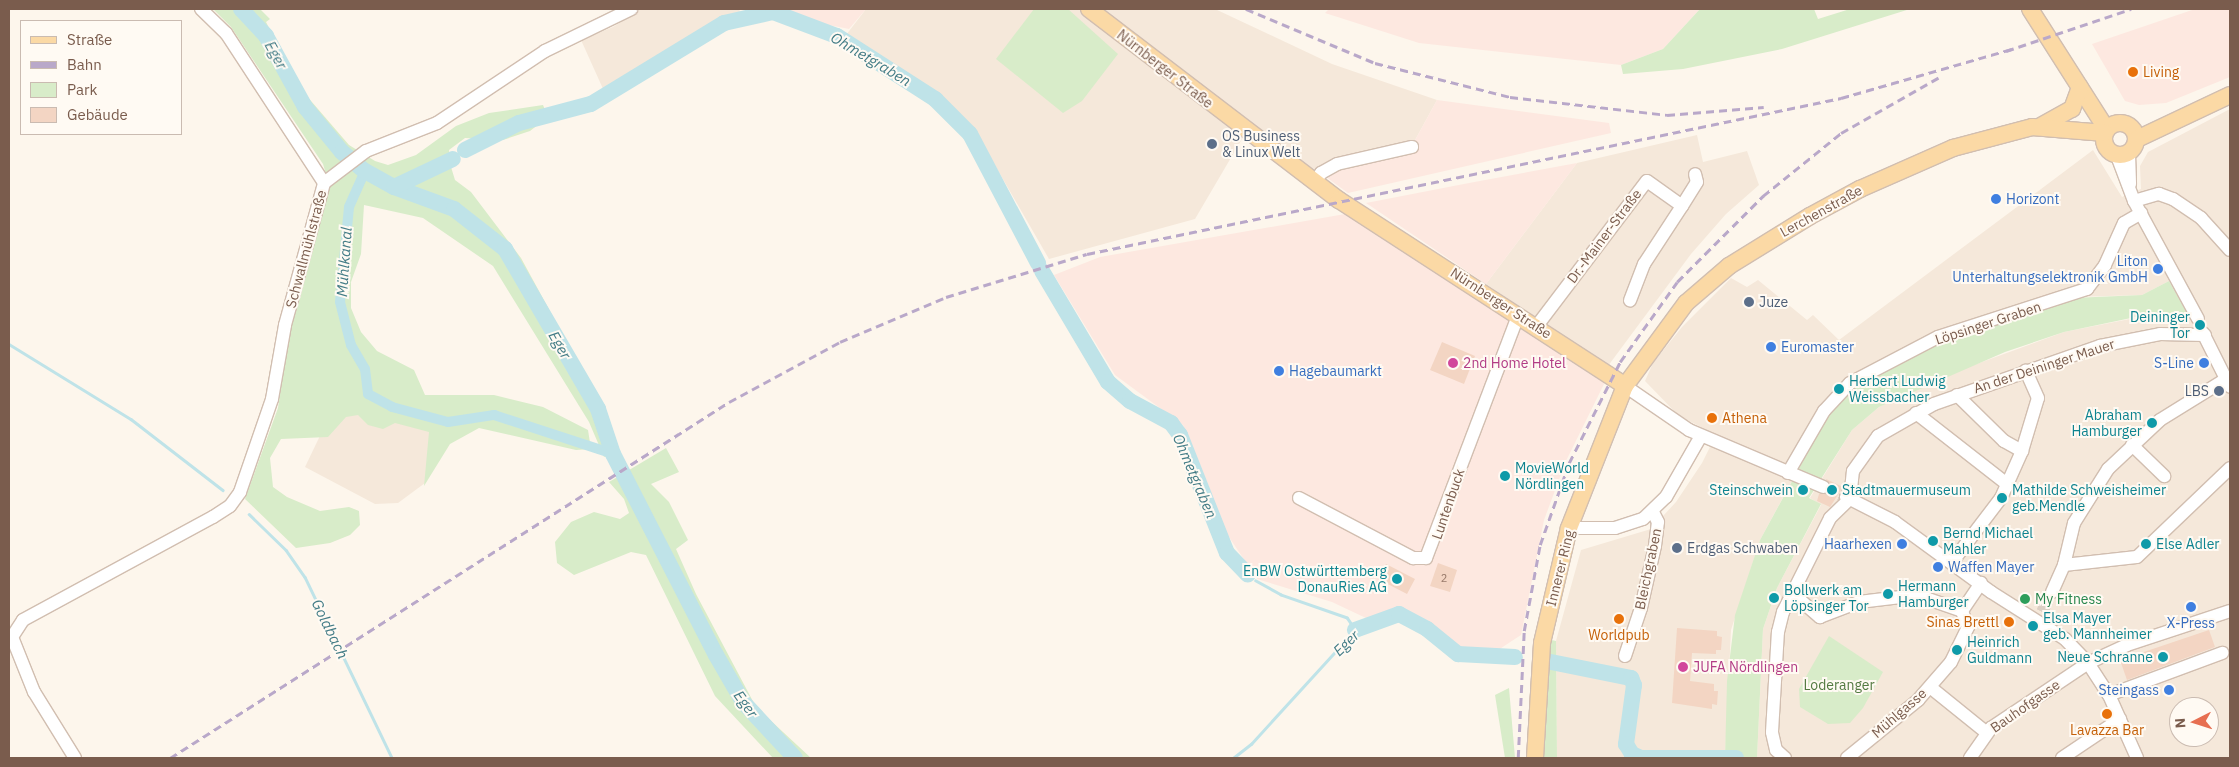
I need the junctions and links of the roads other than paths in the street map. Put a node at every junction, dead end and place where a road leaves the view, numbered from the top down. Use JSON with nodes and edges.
{"nodes":[{"id":1,"x":201,"y":9,"type":"edge"},
{"id":2,"x":631,"y":9,"type":"edge"},
{"id":3,"x":1088,"y":9,"type":"edge"},
{"id":4,"x":2030,"y":9,"type":"edge"},
{"id":5,"x":2080,"y":87,"type":"junction"},
{"id":6,"x":2230,"y":95,"type":"edge"},
{"id":7,"x":2039,"y":127,"type":"junction"},
{"id":8,"x":2108,"y":132,"type":"junction"},
{"id":9,"x":2135,"y":134,"type":"junction"},
{"id":10,"x":1412,"y":147,"type":"dead end"},
{"id":11,"x":2123,"y":155,"type":"junction"},
{"id":12,"x":1695,"y":174,"type":"dead end"},
{"id":13,"x":329,"y":179,"type":"junction"},
{"id":14,"x":1315,"y":182,"type":"junction"},
{"id":15,"x":2134,"y":201,"type":"junction"},
{"id":16,"x":1682,"y":206,"type":"junction"},
{"id":17,"x":2141,"y":213,"type":"junction"},
{"id":18,"x":2230,"y":250,"type":"edge"},
{"id":19,"x":1630,"y":300,"type":"dead end"},
{"id":20,"x":1518,"y":316,"type":"junction"},
{"id":21,"x":2198,"y":319,"type":"dead end"},
{"id":22,"x":1536,"y":327,"type":"junction"},
{"id":23,"x":2026,"y":371,"type":"junction"},
{"id":24,"x":2228,"y":383,"type":"edge"},
{"id":25,"x":1625,"y":386,"type":"junction"},
{"id":26,"x":1957,"y":396,"type":"junction"},
{"id":27,"x":1916,"y":413,"type":"junction"},
{"id":28,"x":1701,"y":436,"type":"junction"},
{"id":29,"x":2132,"y":445,"type":"junction"},
{"id":30,"x":2022,"y":451,"type":"junction"},
{"id":31,"x":2230,"y":468,"type":"edge"},
{"id":32,"x":1788,"y":473,"type":"junction"},
{"id":33,"x":2164,"y":476,"type":"dead end"},
{"id":34,"x":2008,"y":485,"type":"junction"},
{"id":35,"x":1823,"y":486,"type":"tunnel mouth"},
{"id":36,"x":1299,"y":498,"type":"dead end"},
{"id":37,"x":1848,"y":498,"type":"junction"},
{"id":38,"x":1653,"y":512,"type":"junction"},
{"id":39,"x":1569,"y":528,"type":"junction"},
{"id":40,"x":1952,"y":561,"type":"junction"},
{"id":41,"x":2064,"y":565,"type":"junction"},
{"id":42,"x":1981,"y":583,"type":"junction"},
{"id":43,"x":2052,"y":592,"type":"tunnel mouth"},
{"id":44,"x":1792,"y":593,"type":"junction"},
{"id":45,"x":1957,"y":609,"type":"junction"},
{"id":46,"x":2230,"y":611,"type":"edge"},
{"id":47,"x":2222,"y":653,"type":"dead end"},
{"id":48,"x":1625,"y":656,"type":"dead end"},
{"id":49,"x":2088,"y":663,"type":"junction"},
{"id":50,"x":1930,"y":687,"type":"junction"},
{"id":51,"x":2109,"y":695,"type":"junction"},
{"id":52,"x":2120,"y":719,"type":"junction"},
{"id":53,"x":1987,"y":733,"type":"junction"},
{"id":54,"x":1852,"y":757,"type":"edge"},
{"id":55,"x":75,"y":758,"type":"edge"},
{"id":56,"x":1535,"y":758,"type":"edge"},
{"id":57,"x":1785,"y":758,"type":"edge"},
{"id":58,"x":1970,"y":758,"type":"edge"},
{"id":59,"x":2062,"y":758,"type":"edge"},
{"id":60,"x":2137,"y":758,"type":"edge"}],
"edges":[{"from":1,"to":13,"type":"street"},
{"from":2,"to":13,"type":"street","name":"Schwallmühlstraße"},
{"from":3,"to":14,"type":"main road","name":"Nürnberger Straße"},
{"from":4,"to":5,"type":"main road"},
{"from":5,"to":7,"type":"main road"},
{"from":5,"to":8,"type":"main road"},
{"from":6,"to":9,"type":"main road"},
{"from":7,"to":8,"type":"main road","name":"Lerchenstraße"},
{"from":7,"to":25,"type":"main road","name":"Lerchenstraße"},
{"from":8,"to":9,"type":"main road"},
{"from":8,"to":11,"type":"main road"},
{"from":9,"to":11,"type":"main road"},
{"from":10,"to":14,"type":"street"},
{"from":11,"to":15,"type":"street"},
{"from":12,"to":16,"type":"street"},
{"from":13,"to":55,"type":"street","name":"Schwallmühlstraße"},
{"from":14,"to":20,"type":"main road","name":"Nürnberger Straße"},
{"from":15,"to":17,"type":"street"},
{"from":15,"to":18,"type":"street"},
{"from":16,"to":19,"type":"street"},
{"from":16,"to":22,"type":"street","name":"Dr.-Mainer-Straße"},
{"from":17,"to":21,"type":"street"},
{"from":17,"to":32,"type":"street","name":"Löpsinger Graben"},
{"from":20,"to":22,"type":"main road","name":"Nürnberger Straße"},
{"from":20,"to":36,"type":"street","name":"Luntenbuck"},
{"from":22,"to":25,"type":"main road","name":"Nürnberger Straße"},
{"from":23,"to":24,"type":"street","name":"An der Deininger Mauer"},
{"from":23,"to":26,"type":"street","name":"An der Deininger Mauer"},
{"from":23,"to":30,"type":"street"},
{"from":24,"to":29,"type":"street"},
{"from":25,"to":28,"type":"street","name":"Nürnberger Straße"},
{"from":25,"to":39,"type":"main road","name":"Innerer Ring"},
{"from":26,"to":27,"type":"street","name":"An der Deininger Mauer"},
{"from":26,"to":30,"type":"street"},
{"from":27,"to":34,"type":"street"},
{"from":27,"to":37,"type":"street","name":"An der Deininger Mauer"},
{"from":28,"to":32,"type":"street","name":"Nürnberger Straße"},
{"from":28,"to":38,"type":"street","name":"Bleichgraben"},
{"from":29,"to":33,"type":"street"},
{"from":29,"to":41,"type":"street"},
{"from":30,"to":34,"type":"street"},
{"from":31,"to":41,"type":"street"},
{"from":32,"to":35,"type":"street","name":"Nürnberger Straße"},
{"from":34,"to":40,"type":"street"},
{"from":37,"to":40,"type":"street"},
{"from":37,"to":44,"type":"street"},
{"from":38,"to":39,"type":"street"},
{"from":38,"to":48,"type":"street","name":"Bleichgraben"},
{"from":39,"to":56,"type":"main road","name":"Innerer Ring"},
{"from":40,"to":42,"type":"street"},
{"from":41,"to":43,"type":"street"},
{"from":42,"to":45,"type":"street"},
{"from":42,"to":49,"type":"street"},
{"from":44,"to":45,"type":"street"},
{"from":44,"to":57,"type":"street"},
{"from":45,"to":50,"type":"street","name":"Mühlgasse"},
{"from":46,"to":49,"type":"street","name":"Bauhofgasse"},
{"from":47,"to":51,"type":"street"},
{"from":49,"to":51,"type":"street"},
{"from":49,"to":53,"type":"street","name":"Bauhofgasse"},
{"from":50,"to":53,"type":"street"},
{"from":50,"to":54,"type":"street","name":"Mühlgasse"},
{"from":51,"to":52,"type":"street"},
{"from":52,"to":59,"type":"street"},
{"from":52,"to":60,"type":"street"},
{"from":53,"to":58,"type":"street","name":"Bauhofgasse"}]}
